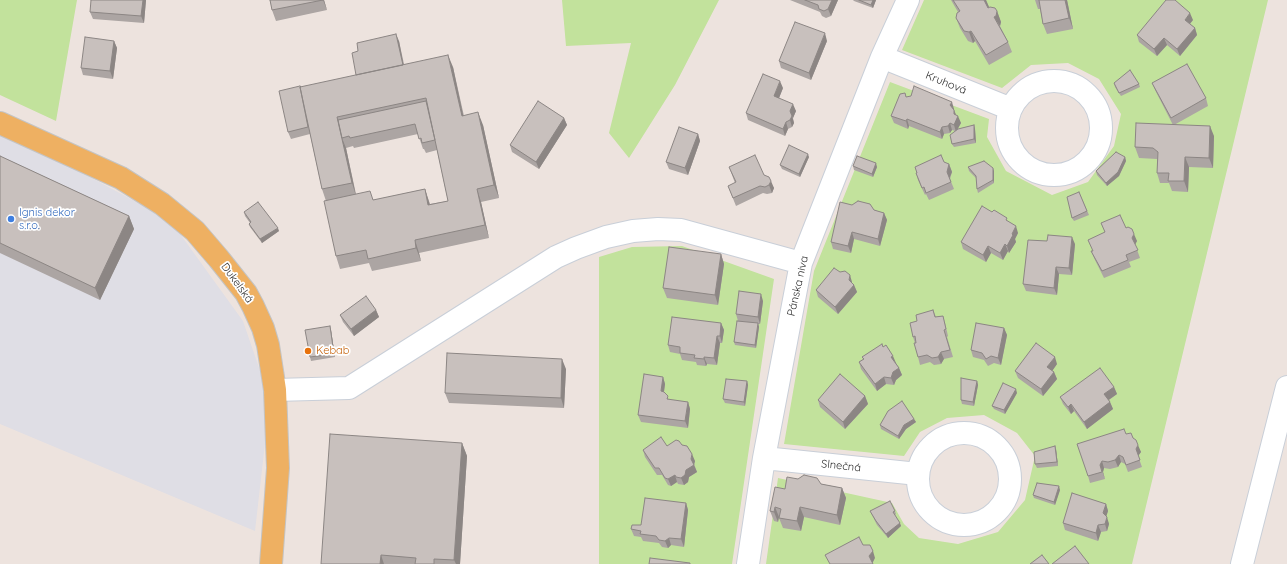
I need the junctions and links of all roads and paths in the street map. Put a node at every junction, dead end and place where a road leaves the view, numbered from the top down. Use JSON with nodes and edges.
{"nodes":[{"id":1,"x":908,"y":0,"type":"edge"},
{"id":2,"x":882,"y":57,"type":"junction"},
{"id":3,"x":1010,"y":109,"type":"junction"},
{"id":4,"x":0,"y":123,"type":"edge"},
{"id":5,"x":800,"y":264,"type":"junction"},
{"id":6,"x":1287,"y":387,"type":"edge"},
{"id":7,"x":275,"y":390,"type":"junction"},
{"id":8,"x":764,"y":458,"type":"junction"},
{"id":9,"x":918,"y":474,"type":"junction"},
{"id":10,"x":271,"y":564,"type":"edge"},
{"id":11,"x":748,"y":564,"type":"edge"},
{"id":12,"x":1242,"y":564,"type":"edge"}],
"edges":[{"from":1,"to":2,"type":"street","name":"Pánska niva"},
{"from":2,"to":3,"type":"street","name":"Kruhová"},
{"from":2,"to":5,"type":"street","name":"Pánska niva"},
{"from":3,"to":3,"type":"street"},
{"from":4,"to":7,"type":"main road","name":"Dukelská"},
{"from":5,"to":7,"type":"street"},
{"from":5,"to":8,"type":"street","name":"Pánska niva"},
{"from":6,"to":12,"type":"street"},
{"from":7,"to":10,"type":"main road","name":"Dukelská"},
{"from":8,"to":9,"type":"street","name":"Slnečná"},
{"from":8,"to":11,"type":"street","name":"Pánska niva"},
{"from":9,"to":9,"type":"street"}]}
